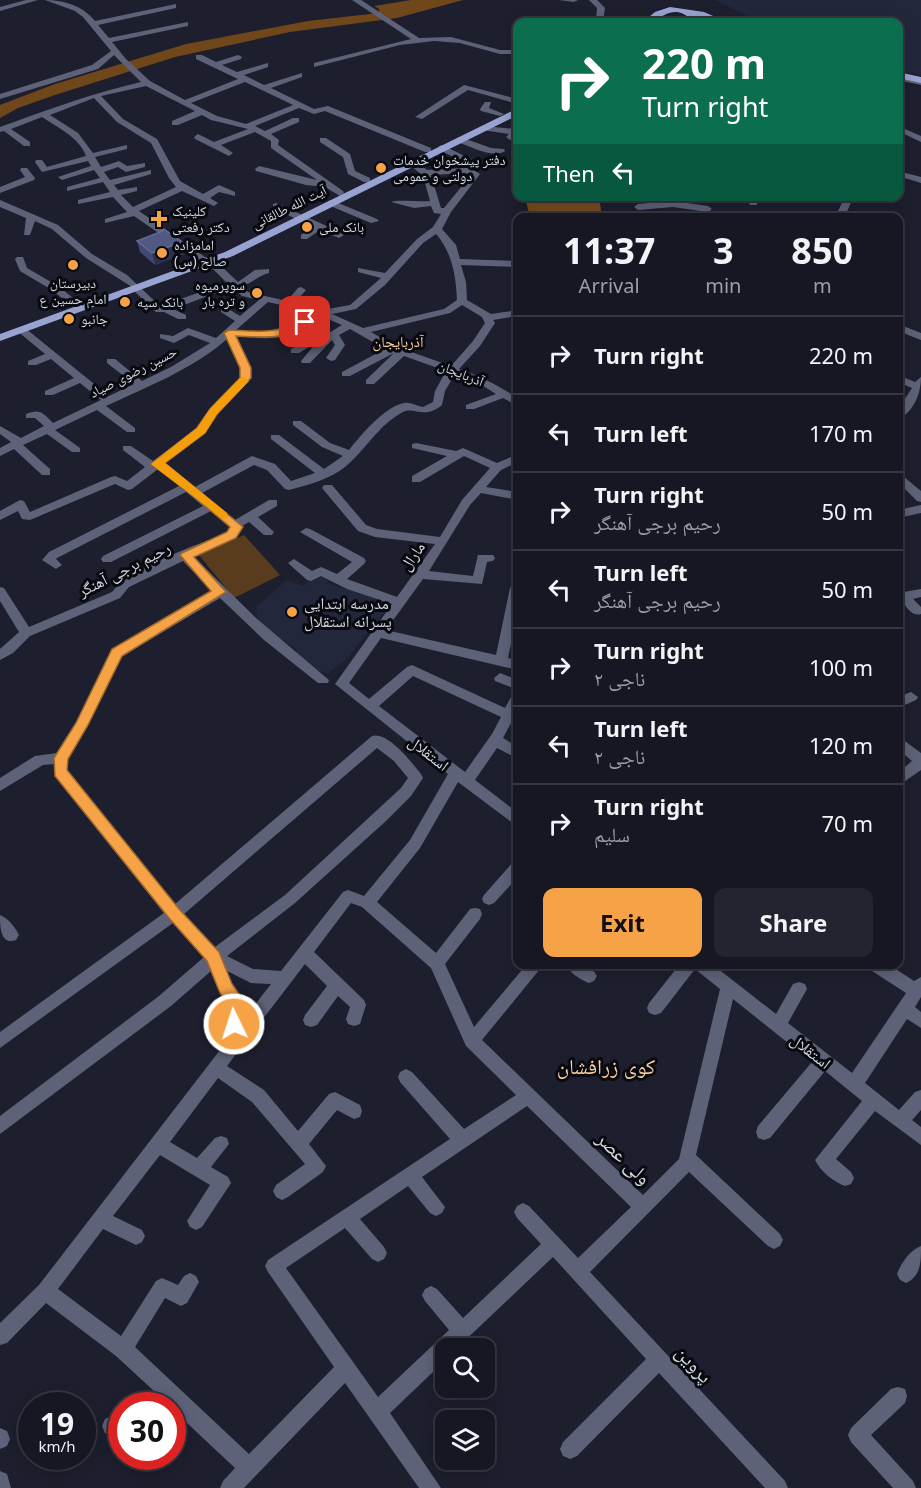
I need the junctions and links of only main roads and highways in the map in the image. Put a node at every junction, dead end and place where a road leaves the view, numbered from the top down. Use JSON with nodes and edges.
{"nodes":[{"id":1,"x":665,"y":0,"type":"edge"},
{"id":2,"x":687,"y":0,"type":"edge"},
{"id":3,"x":688,"y":12,"type":"junction"},
{"id":4,"x":656,"y":13,"type":"junction"},
{"id":5,"x":651,"y":18,"type":"edge"},
{"id":6,"x":695,"y":18,"type":"edge"},
{"id":7,"x":697,"y":18,"type":"edge"},
{"id":8,"x":903,"y":77,"type":"edge"},
{"id":9,"x":921,"y":80,"type":"edge"},
{"id":10,"x":513,"y":107,"type":"edge"},
{"id":11,"x":513,"y":114,"type":"edge"},
{"id":12,"x":434,"y":150,"type":"junction"},
{"id":13,"x":298,"y":216,"type":"junction"},
{"id":14,"x":134,"y":286,"type":"junction"},
{"id":15,"x":0,"y":332,"type":"edge"},
{"id":16,"x":0,"y":338,"type":"edge"}],
"edges":[{"from":1,"to":4,"type":"main road"},
{"from":2,"to":3,"type":"main road"},
{"from":3,"to":4,"type":"main road"},
{"from":3,"to":6,"type":"main road"},
{"from":3,"to":7,"type":"main road"},
{"from":4,"to":5,"type":"main road"},
{"from":8,"to":9,"type":"main road"},
{"from":10,"to":12,"type":"main road","name":"آیت الله طالقانی"},
{"from":11,"to":12,"type":"main road","name":"آیت الله طالقانی"},
{"from":12,"to":13,"type":"main road","name":"آیت الله طالقانی"},
{"from":12,"to":13,"type":"main road","name":"آیت الله طالقانی"},
{"from":13,"to":14,"type":"main road","name":"آیت الله طالقانی"},
{"from":14,"to":15,"type":"main road","name":"آیت الله طالقانی"},
{"from":14,"to":16,"type":"main road","name":"آیت الله طالقانی"}]}
